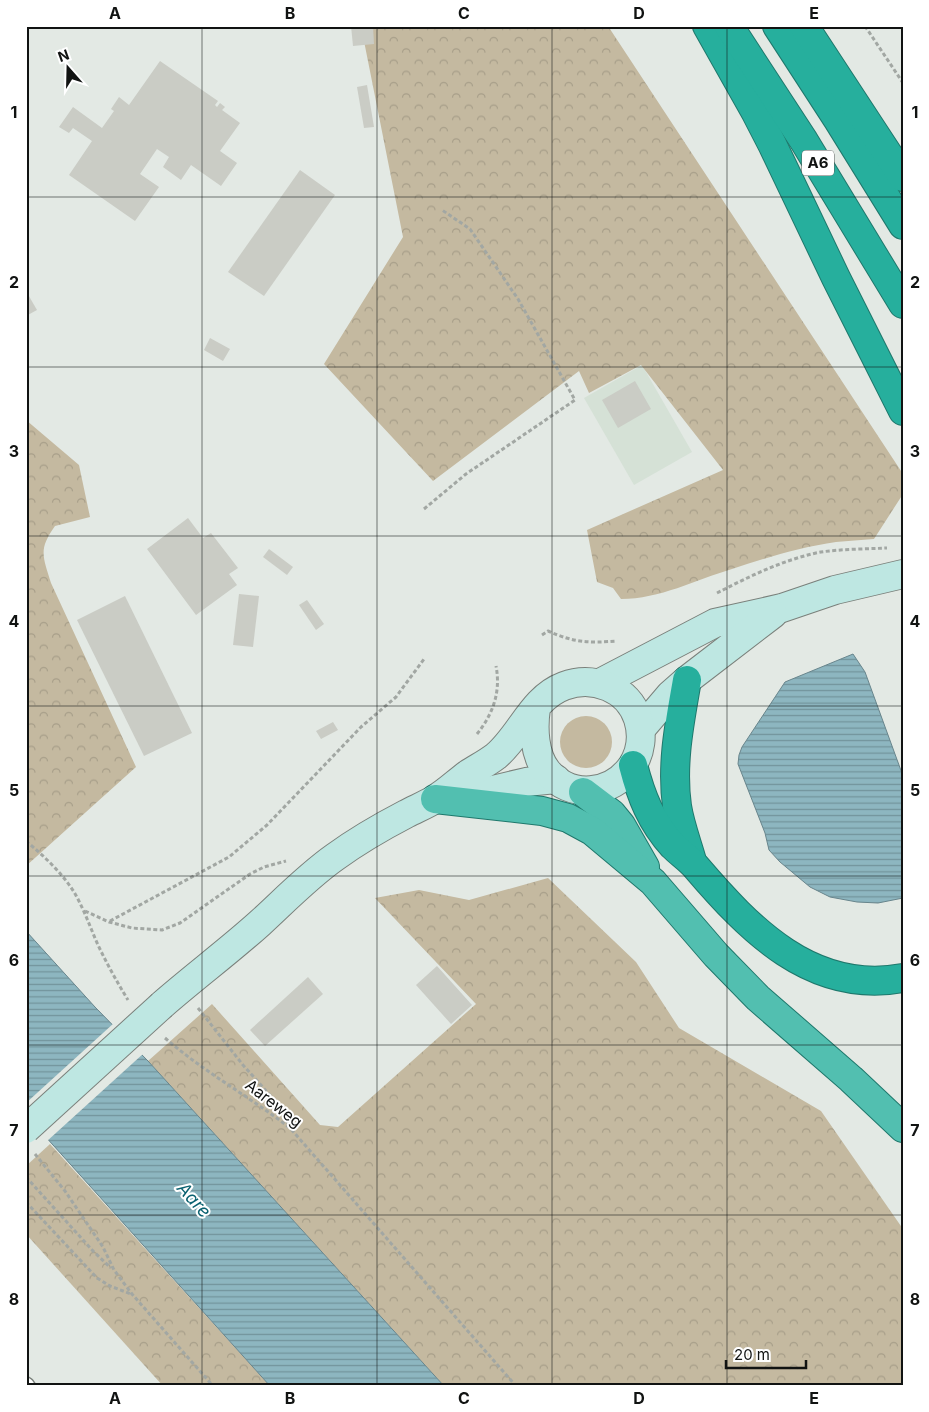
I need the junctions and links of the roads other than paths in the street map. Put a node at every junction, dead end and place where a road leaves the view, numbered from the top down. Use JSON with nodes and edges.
{"nodes":[{"id":1,"x":707,"y":26,"type":"edge"},
{"id":2,"x":729,"y":26,"type":"edge"},
{"id":3,"x":777,"y":26,"type":"edge"},
{"id":4,"x":804,"y":26,"type":"edge"},
{"id":5,"x":903,"y":177,"type":"edge"},
{"id":6,"x":903,"y":225,"type":"edge"},
{"id":7,"x":903,"y":304,"type":"edge"},
{"id":8,"x":903,"y":411,"type":"edge"},
{"id":9,"x":903,"y":574,"type":"edge"},
{"id":10,"x":782,"y":608,"type":"junction"},
{"id":11,"x":687,"y":680,"type":"junction"},
{"id":12,"x":600,"y":683,"type":"junction"},
{"id":13,"x":536,"y":708,"type":"junction"},
{"id":14,"x":641,"y":728,"type":"junction"},
{"id":15,"x":633,"y":765,"type":"junction"},
{"id":16,"x":556,"y":779,"type":"junction"},
{"id":17,"x":583,"y":792,"type":"junction"},
{"id":18,"x":435,"y":799,"type":"junction"},
{"id":19,"x":692,"y":863,"type":"junction"},
{"id":20,"x":653,"y":882,"type":"junction"},
{"id":21,"x":903,"y":978,"type":"edge"},
{"id":22,"x":903,"y":1128,"type":"edge"},
{"id":23,"x":29,"y":1140,"type":"edge"}],
"edges":[{"from":1,"to":8,"type":"highway"},
{"from":2,"to":7,"type":"highway","number":"A6"},
{"from":3,"to":6,"type":"highway","number":"A6"},
{"from":4,"to":5,"type":"highway"},
{"from":9,"to":10,"type":"main road"},
{"from":10,"to":11,"type":"main road"},
{"from":10,"to":12,"type":"main road"},
{"from":11,"to":14,"type":"main road"},
{"from":11,"to":19,"type":"highway"},
{"from":12,"to":13,"type":"main road"},
{"from":12,"to":14,"type":"main road"},
{"from":13,"to":16,"type":"main road"},
{"from":13,"to":18,"type":"main road"},
{"from":14,"to":15,"type":"main road"},
{"from":15,"to":17,"type":"main road"},
{"from":15,"to":19,"type":"highway"},
{"from":16,"to":17,"type":"main road"},
{"from":16,"to":18,"type":"main road"},
{"from":17,"to":20,"type":"highway"},
{"from":18,"to":20,"type":"highway"},
{"from":18,"to":23,"type":"main road","bridge":true},
{"from":19,"to":21,"type":"highway"},
{"from":20,"to":22,"type":"highway"}]}
